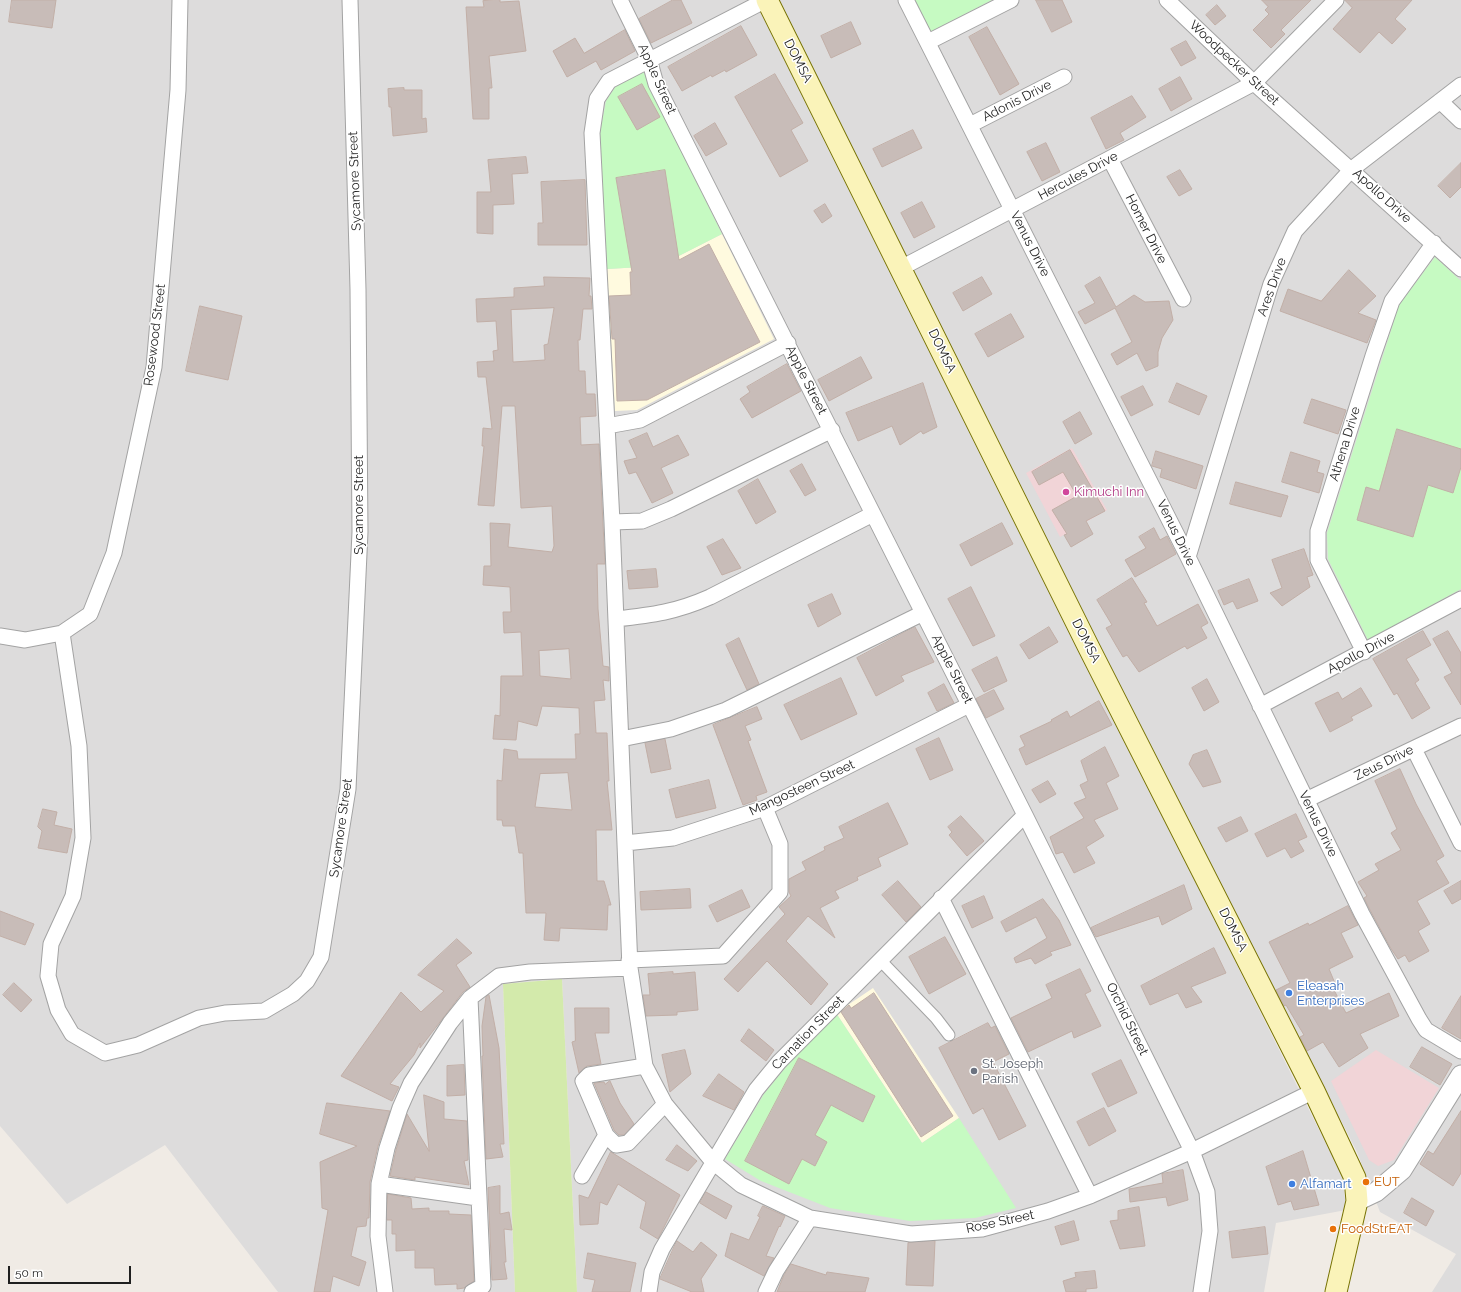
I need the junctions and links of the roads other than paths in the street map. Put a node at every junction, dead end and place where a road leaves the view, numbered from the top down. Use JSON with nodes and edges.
{"nodes":[{"id":1,"x":180,"y":0,"type":"edge"},
{"id":2,"x":350,"y":0,"type":"edge"},
{"id":3,"x":620,"y":0,"type":"edge"},
{"id":4,"x":766,"y":0,"type":"edge"},
{"id":5,"x":906,"y":0,"type":"edge"},
{"id":6,"x":1011,"y":0,"type":"edge"},
{"id":7,"x":1167,"y":0,"type":"edge"},
{"id":8,"x":1330,"y":2,"type":"edge"},
{"id":9,"x":928,"y":42,"type":"junction"},
{"id":10,"x":649,"y":59,"type":"junction"},
{"id":11,"x":1064,"y":77,"type":"dead end"},
{"id":12,"x":1254,"y":83,"type":"junction"},
{"id":13,"x":1461,"y":85,"type":"edge"},
{"id":14,"x":1440,"y":101,"type":"junction"},
{"id":15,"x":1461,"y":121,"type":"edge"},
{"id":16,"x":970,"y":125,"type":"junction"},
{"id":17,"x":1301,"y":125,"type":"joint"},
{"id":18,"x":1110,"y":159,"type":"junction"},
{"id":19,"x":1352,"y":169,"type":"junction"},
{"id":20,"x":1013,"y":210,"type":"junction"},
{"id":21,"x":1434,"y":243,"type":"junction"},
{"id":22,"x":901,"y":268,"type":"junction"},
{"id":23,"x":1461,"y":269,"type":"edge"},
{"id":24,"x":1183,"y":299,"type":"dead end"},
{"id":25,"x":788,"y":343,"type":"junction"},
{"id":26,"x":607,"y":426,"type":"junction"},
{"id":27,"x":832,"y":430,"type":"junction"},
{"id":28,"x":873,"y":514,"type":"junction"},
{"id":29,"x":612,"y":522,"type":"junction"},
{"id":30,"x":1188,"y":557,"type":"junction"},
{"id":31,"x":1461,"y":599,"type":"edge"},
{"id":32,"x":923,"y":613,"type":"junction"},
{"id":33,"x":616,"y":619,"type":"junction"},
{"id":34,"x":62,"y":633,"type":"junction"},
{"id":35,"x":0,"y":636,"type":"edge"},
{"id":36,"x":1364,"y":652,"type":"junction"},
{"id":37,"x":969,"y":705,"type":"junction"},
{"id":38,"x":1260,"y":706,"type":"junction"},
{"id":39,"x":1461,"y":726,"type":"edge"},
{"id":40,"x":621,"y":739,"type":"junction"},
{"id":41,"x":1414,"y":749,"type":"junction"},
{"id":42,"x":996,"y":758,"type":"joint"},
{"id":43,"x":1306,"y":800,"type":"junction"},
{"id":44,"x":765,"y":808,"type":"junction"},
{"id":45,"x":1025,"y":815,"type":"junction"},
{"id":46,"x":625,"y":843,"type":"junction"},
{"id":47,"x":1461,"y":843,"type":"edge"},
{"id":48,"x":941,"y":898,"type":"junction"},
{"id":49,"x":880,"y":960,"type":"junction"},
{"id":50,"x":630,"y":964,"type":"junction"},
{"id":51,"x":470,"y":998,"type":"junction"},
{"id":52,"x":950,"y":1035,"type":"dead end"},
{"id":53,"x":1461,"y":1052,"type":"edge"},
{"id":54,"x":645,"y":1066,"type":"junction"},
{"id":55,"x":1461,"y":1076,"type":"edge"},
{"id":56,"x":1314,"y":1091,"type":"junction"},
{"id":57,"x":665,"y":1104,"type":"junction"},
{"id":58,"x":606,"y":1134,"type":"junction"},
{"id":59,"x":1192,"y":1151,"type":"junction"},
{"id":60,"x":713,"y":1162,"type":"junction"},
{"id":61,"x":582,"y":1176,"type":"dead end"},
{"id":62,"x":380,"y":1184,"type":"junction"},
{"id":63,"x":1090,"y":1196,"type":"junction"},
{"id":64,"x":478,"y":1198,"type":"junction"},
{"id":65,"x":1357,"y":1201,"type":"junction"},
{"id":66,"x":810,"y":1218,"type":"junction"},
{"id":67,"x":385,"y":1292,"type":"edge"},
{"id":68,"x":472,"y":1292,"type":"edge"},
{"id":69,"x":649,"y":1292,"type":"edge"},
{"id":70,"x":766,"y":1292,"type":"edge"},
{"id":71,"x":1201,"y":1292,"type":"edge"},
{"id":72,"x":1336,"y":1292,"type":"edge"}],
"edges":[{"from":1,"to":34,"type":"street","name":"Rosewood Street"},
{"from":2,"to":34,"type":"street","name":"Sycamore Street"},
{"from":3,"to":10,"type":"street","name":"Apple Street"},
{"from":4,"to":10,"type":"street","name":"Rose Street"},
{"from":4,"to":22,"type":"main road","name":"DOMSA"},
{"from":5,"to":9,"type":"street","name":"Venus Drive"},
{"from":6,"to":9,"type":"street"},
{"from":7,"to":12,"type":"street","name":"Woodpecker Street"},
{"from":8,"to":12,"type":"street","name":"Hercules Drive"},
{"from":9,"to":16,"type":"street","name":"Venus Drive"},
{"from":10,"to":25,"type":"street","name":"Apple Street"},
{"from":10,"to":26,"type":"street","name":"Rose Street"},
{"from":11,"to":16,"type":"street","name":"Adonis Drive"},
{"from":12,"to":17,"type":"street","name":"Woodpecker Street"},
{"from":12,"to":18,"type":"street","name":"Hercules Drive"},
{"from":13,"to":14,"type":"street","name":"Ares Drive"},
{"from":14,"to":15,"type":"street"},
{"from":14,"to":19,"type":"street","name":"Ares Drive"},
{"from":16,"to":20,"type":"street","name":"Venus Drive"},
{"from":17,"to":19,"type":"street","name":"Apollo Drive"},
{"from":18,"to":20,"type":"street","name":"Hercules Drive"},
{"from":18,"to":24,"type":"street","name":"Homer Drive"},
{"from":19,"to":21,"type":"street","name":"Apollo Drive"},
{"from":19,"to":30,"type":"street","name":"Ares Drive"},
{"from":20,"to":22,"type":"street","name":"Hercules Drive"},
{"from":20,"to":30,"type":"street","name":"Venus Drive"},
{"from":21,"to":23,"type":"street","name":"Apollo Drive"},
{"from":21,"to":36,"type":"street","name":"Athena Drive"},
{"from":22,"to":56,"type":"main road","name":"DOMSA"},
{"from":25,"to":26,"type":"street"},
{"from":25,"to":27,"type":"street","name":"Apple Street"},
{"from":26,"to":29,"type":"street","name":"Rose Street"},
{"from":27,"to":28,"type":"street","name":"Apple Street"},
{"from":27,"to":29,"type":"street"},
{"from":28,"to":32,"type":"street","name":"Apple Street"},
{"from":28,"to":33,"type":"street"},
{"from":29,"to":33,"type":"street","name":"Rose Street"},
{"from":30,"to":38,"type":"street","name":"Venus Drive"},
{"from":31,"to":36,"type":"street","name":"Apollo Drive"},
{"from":32,"to":37,"type":"street","name":"Apple Street"},
{"from":32,"to":40,"type":"street"},
{"from":33,"to":40,"type":"street","name":"Rose Street"},
{"from":34,"to":35,"type":"street","name":"Rosewood Street"},
{"from":36,"to":38,"type":"street","name":"Apollo Drive"},
{"from":37,"to":42,"type":"street","name":"Apple Street"},
{"from":37,"to":44,"type":"street","name":"Mangosteen Street"},
{"from":38,"to":43,"type":"street","name":"Venus Drive"},
{"from":39,"to":41,"type":"street","name":"Zeus Drive"},
{"from":40,"to":46,"type":"street","name":"Rose Street"},
{"from":41,"to":43,"type":"street","name":"Zeus Drive"},
{"from":41,"to":47,"type":"street"},
{"from":42,"to":45,"type":"street","name":"Orchid Street"},
{"from":43,"to":53,"type":"street","name":"Venus Drive"},
{"from":44,"to":46,"type":"street","name":"Mangosteen Street"},
{"from":44,"to":50,"type":"street"},
{"from":45,"to":48,"type":"street","name":"Carnation Street"},
{"from":45,"to":59,"type":"street","name":"Orchid Street"},
{"from":46,"to":50,"type":"street","name":"Rose Street"},
{"from":48,"to":49,"type":"street","name":"Carnation Street"},
{"from":48,"to":63,"type":"street"},
{"from":49,"to":52,"type":"street"},
{"from":49,"to":60,"type":"street","name":"Carnation Street"},
{"from":50,"to":51,"type":"street"},
{"from":50,"to":54,"type":"street","name":"Rose Street"},
{"from":51,"to":62,"type":"street"},
{"from":51,"to":64,"type":"street"},
{"from":54,"to":57,"type":"street","name":"Rose Street"},
{"from":54,"to":58,"type":"street"},
{"from":55,"to":65,"type":"street"},
{"from":56,"to":59,"type":"street","name":"Rose Street"},
{"from":56,"to":65,"type":"main road","name":"DOMSA"},
{"from":57,"to":58,"type":"street"},
{"from":57,"to":60,"type":"street","name":"Rose Street"},
{"from":58,"to":61,"type":"street"},
{"from":59,"to":63,"type":"street","name":"Rose Street"},
{"from":59,"to":71,"type":"street","name":"Orchid Street"},
{"from":60,"to":66,"type":"street","name":"Rose Street"},
{"from":60,"to":69,"type":"street","name":"Carnation Street"},
{"from":62,"to":64,"type":"street"},
{"from":62,"to":67,"type":"street"},
{"from":63,"to":66,"type":"street","name":"Rose Street"},
{"from":64,"to":68,"type":"street"},
{"from":65,"to":72,"type":"main road","name":"DOMSA"},
{"from":66,"to":70,"type":"street"}]}
